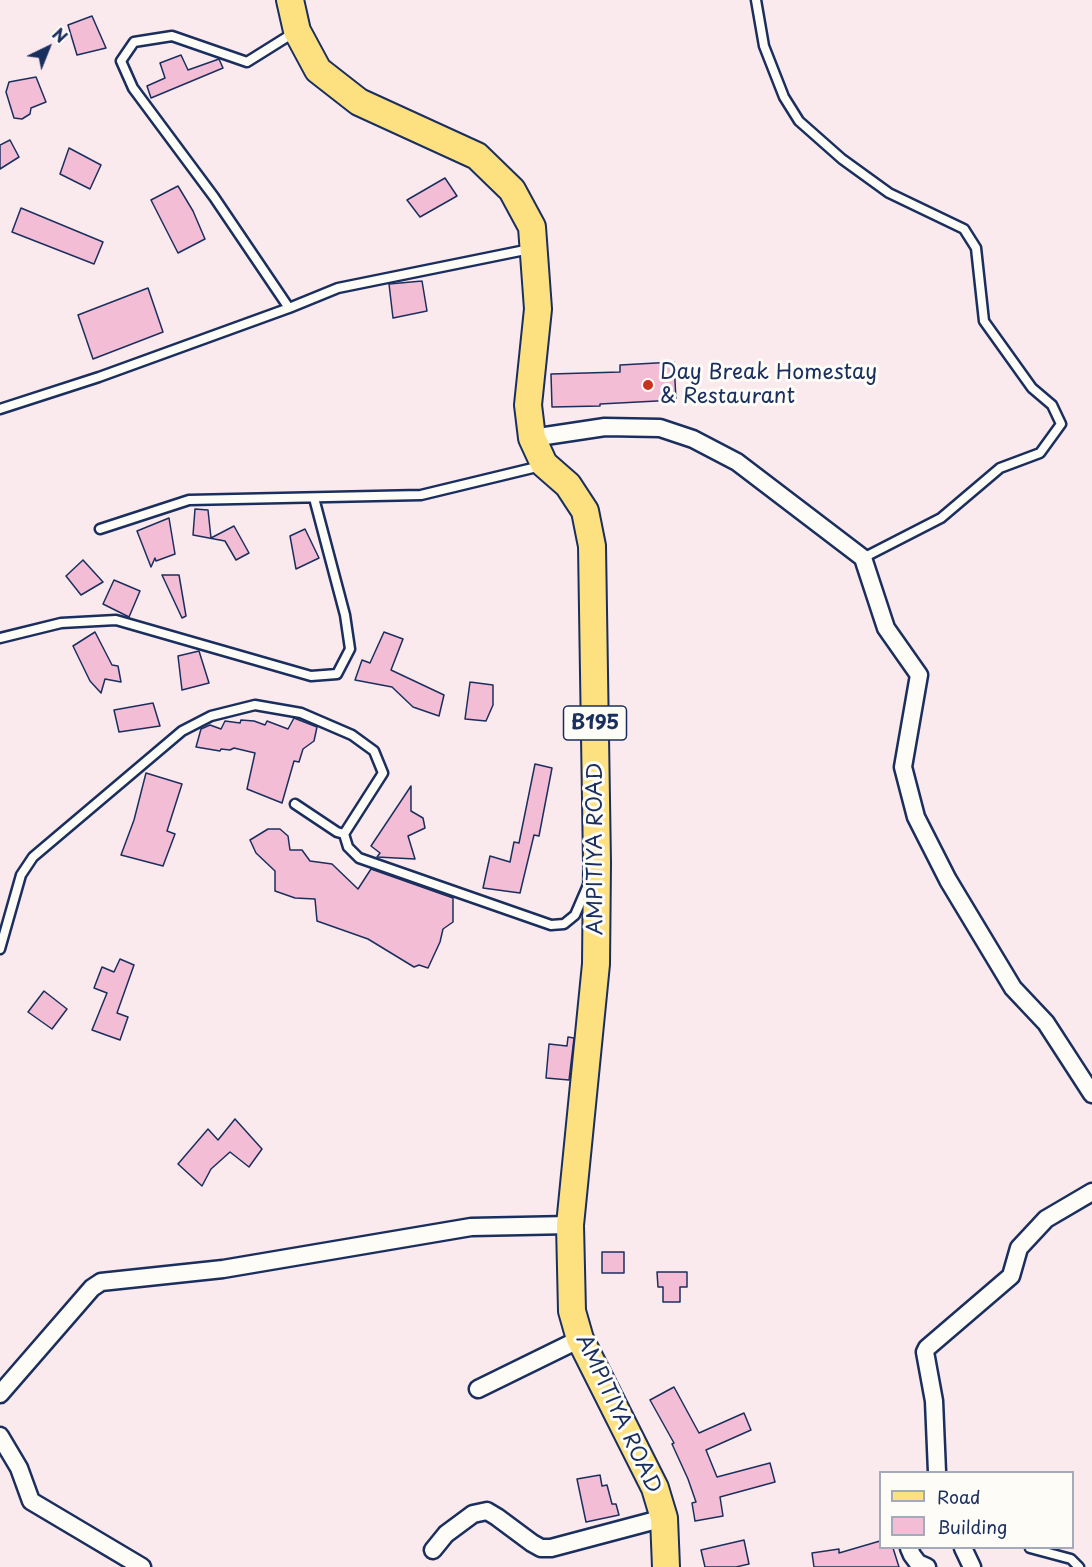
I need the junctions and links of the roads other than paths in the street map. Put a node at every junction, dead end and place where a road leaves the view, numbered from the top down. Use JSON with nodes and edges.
{"nodes":[{"id":1,"x":290,"y":0,"type":"edge"},
{"id":2,"x":756,"y":0,"type":"edge"},
{"id":3,"x":297,"y":31,"type":"junction"},
{"id":4,"x":534,"y":248,"type":"junction"},
{"id":5,"x":289,"y":308,"type":"junction"},
{"id":6,"x":0,"y":409,"type":"edge"},
{"id":7,"x":532,"y":438,"type":"junction"},
{"id":8,"x":544,"y":464,"type":"junction"},
{"id":9,"x":314,"y":498,"type":"junction"},
{"id":10,"x":100,"y":529,"type":"dead end"},
{"id":11,"x":863,"y":558,"type":"junction"},
{"id":12,"x":0,"y":638,"type":"edge"},
{"id":13,"x":294,"y":804,"type":"dead end"},
{"id":14,"x":344,"y":834,"type":"junction"},
{"id":15,"x":597,"y":862,"type":"junction"},
{"id":16,"x":0,"y":949,"type":"edge"},
{"id":17,"x":1092,"y":1094,"type":"edge"},
{"id":18,"x":1092,"y":1192,"type":"edge"},
{"id":19,"x":570,"y":1225,"type":"junction"},
{"id":20,"x":580,"y":1339,"type":"junction"},
{"id":21,"x":478,"y":1389,"type":"dead end"},
{"id":22,"x":0,"y":1394,"type":"edge"},
{"id":23,"x":0,"y":1436,"type":"edge"},
{"id":24,"x":937,"y":1471,"type":"edge"},
{"id":25,"x":664,"y":1518,"type":"junction"},
{"id":26,"x":909,"y":1549,"type":"edge"},
{"id":27,"x":963,"y":1549,"type":"edge"},
{"id":28,"x":1034,"y":1549,"type":"edge"},
{"id":29,"x":433,"y":1550,"type":"dead end"},
{"id":30,"x":142,"y":1567,"type":"edge"},
{"id":31,"x":666,"y":1567,"type":"edge"},
{"id":32,"x":927,"y":1567,"type":"edge"},
{"id":33,"x":972,"y":1567,"type":"edge"},
{"id":34,"x":1079,"y":1567,"type":"edge"}],
"edges":[{"from":1,"to":3,"type":"main road","name":"AMPITIYA ROAD","number":"B195"},
{"from":2,"to":11,"type":"lane"},
{"from":3,"to":4,"type":"main road","name":"AMPITIYA ROAD","number":"B195"},
{"from":3,"to":5,"type":"lane"},
{"from":4,"to":5,"type":"lane"},
{"from":4,"to":7,"type":"main road","name":"AMPITIYA ROAD","number":"B195"},
{"from":5,"to":6,"type":"lane"},
{"from":7,"to":8,"type":"main road","name":"AMPITIYA ROAD","number":"B195"},
{"from":7,"to":11,"type":"street"},
{"from":8,"to":9,"type":"lane"},
{"from":8,"to":15,"type":"main road","name":"AMPITIYA ROAD","number":"B195"},
{"from":9,"to":10,"type":"lane"},
{"from":9,"to":12,"type":"lane"},
{"from":11,"to":17,"type":"street"},
{"from":13,"to":14,"type":"lane"},
{"from":14,"to":15,"type":"lane"},
{"from":14,"to":16,"type":"lane"},
{"from":15,"to":19,"type":"main road","name":"AMPITIYA ROAD","number":"B195"},
{"from":18,"to":24,"type":"street"},
{"from":19,"to":20,"type":"main road","name":"AMPITIYA ROAD","number":"B195"},
{"from":19,"to":22,"type":"street"},
{"from":20,"to":21,"type":"street"},
{"from":20,"to":25,"type":"main road","name":"AMPITIYA ROAD","number":"B195"},
{"from":23,"to":30,"type":"street"},
{"from":25,"to":29,"type":"street"},
{"from":25,"to":31,"type":"main road","name":"AMPITIYA ROAD","number":"B195"},
{"from":26,"to":32,"type":"street"},
{"from":27,"to":33,"type":"street"},
{"from":28,"to":34,"type":"lane"}]}
